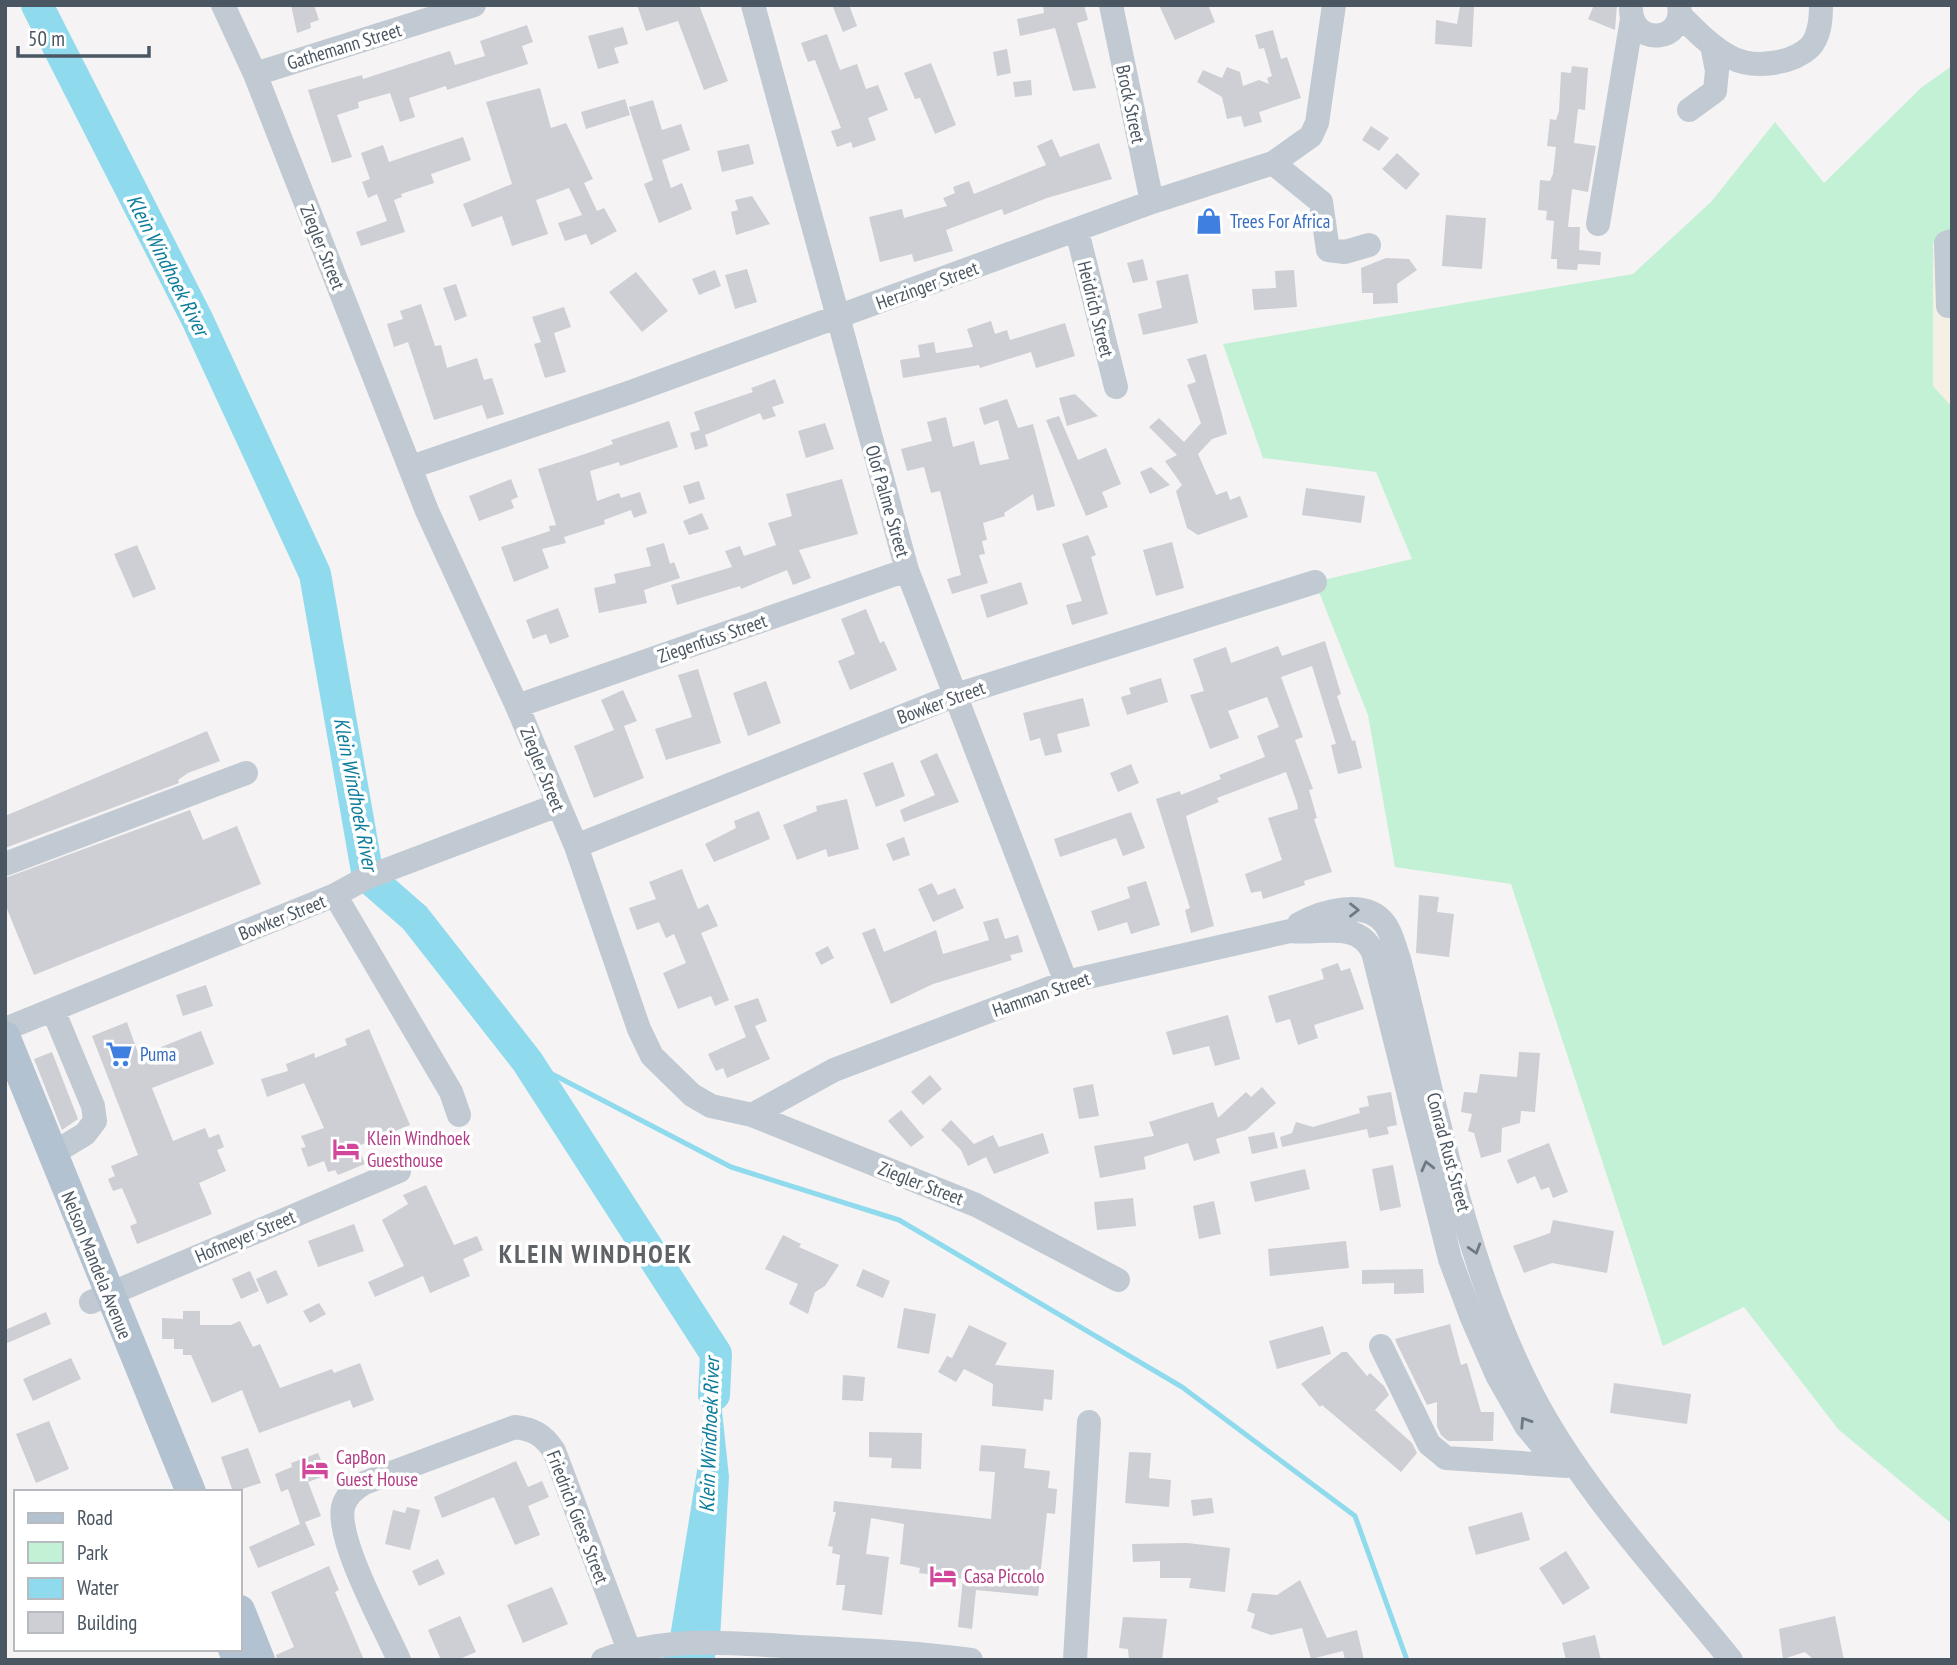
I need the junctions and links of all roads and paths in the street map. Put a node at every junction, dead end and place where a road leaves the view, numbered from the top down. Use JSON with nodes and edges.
{"nodes":[{"id":1,"x":223,"y":5,"type":"edge"},
{"id":2,"x":474,"y":5,"type":"edge"},
{"id":3,"x":753,"y":5,"type":"edge"},
{"id":4,"x":1111,"y":5,"type":"edge"},
{"id":5,"x":1334,"y":5,"type":"edge"},
{"id":6,"x":1821,"y":5,"type":"edge"},
{"id":7,"x":1680,"y":11,"type":"edge"},
{"id":8,"x":1632,"y":12,"type":"edge"},
{"id":9,"x":1712,"y":45,"type":"junction"},
{"id":10,"x":255,"y":74,"type":"junction"},
{"id":11,"x":1689,"y":110,"type":"dead end"},
{"id":12,"x":1273,"y":163,"type":"junction"},
{"id":13,"x":1152,"y":202,"type":"junction"},
{"id":14,"x":1598,"y":224,"type":"dead end"},
{"id":15,"x":1077,"y":231,"type":"junction"},
{"id":16,"x":1952,"y":241,"type":"edge"},
{"id":17,"x":1369,"y":245,"type":"dead end"},
{"id":18,"x":1948,"y":306,"type":"dead end"},
{"id":19,"x":840,"y":317,"type":"junction"},
{"id":20,"x":1116,"y":387,"type":"dead end"},
{"id":21,"x":411,"y":467,"type":"junction"},
{"id":22,"x":907,"y":570,"type":"junction"},
{"id":23,"x":1315,"y":582,"type":"dead end"},
{"id":24,"x":956,"y":695,"type":"junction"},
{"id":25,"x":517,"y":706,"type":"junction"},
{"id":26,"x":246,"y":773,"type":"dead end"},
{"id":27,"x":558,"y":805,"type":"junction"},
{"id":28,"x":576,"y":846,"type":"junction"},
{"id":29,"x":5,"y":864,"type":"edge"},
{"id":30,"x":335,"y":895,"type":"junction"},
{"id":31,"x":1347,"y":930,"type":"joint"},
{"id":32,"x":1290,"y":931,"type":"junction"},
{"id":33,"x":1066,"y":982,"type":"junction"},
{"id":34,"x":52,"y":1010,"type":"junction"},
{"id":35,"x":5,"y":1029,"type":"edge"},
{"id":36,"x":5,"y":1037,"type":"edge"},
{"id":37,"x":5,"y":1089,"type":"edge"},
{"id":38,"x":459,"y":1115,"type":"dead end"},
{"id":39,"x":752,"y":1115,"type":"junction"},
{"id":40,"x":52,"y":1154,"type":"junction"},
{"id":41,"x":399,"y":1171,"type":"dead end"},
{"id":42,"x":1118,"y":1280,"type":"dead end"},
{"id":43,"x":100,"y":1298,"type":"junction"},
{"id":44,"x":1381,"y":1346,"type":"dead end"},
{"id":45,"x":1089,"y":1422,"type":"dead end"},
{"id":46,"x":1575,"y":1467,"type":"junction"},
{"id":47,"x":168,"y":1490,"type":"edge"},
{"id":48,"x":190,"y":1490,"type":"edge"},
{"id":49,"x":242,"y":1615,"type":"edge"},
{"id":50,"x":629,"y":1650,"type":"junction"},
{"id":51,"x":906,"y":1656,"type":"edge"},
{"id":52,"x":260,"y":1660,"type":"edge"},
{"id":53,"x":399,"y":1660,"type":"edge"},
{"id":54,"x":603,"y":1660,"type":"edge"},
{"id":55,"x":971,"y":1660,"type":"edge"},
{"id":56,"x":1074,"y":1660,"type":"edge"},
{"id":57,"x":1731,"y":1660,"type":"edge"}],
"edges":[{"from":1,"to":10,"type":"street","name":"Ziegler Street"},
{"from":2,"to":10,"type":"street","name":"Gathemann Street"},
{"from":3,"to":19,"type":"street","name":"Olof Palme Street"},
{"from":4,"to":13,"type":"street","name":"Brock Street"},
{"from":5,"to":12,"type":"street","name":"Herzinger Street"},
{"from":6,"to":9,"type":"street"},
{"from":7,"to":8,"type":"street"},
{"from":7,"to":9,"type":"street"},
{"from":8,"to":14,"type":"street"},
{"from":9,"to":11,"type":"street"},
{"from":10,"to":21,"type":"street","name":"Ziegler Street"},
{"from":12,"to":13,"type":"street","name":"Herzinger Street"},
{"from":12,"to":17,"type":"street"},
{"from":13,"to":15,"type":"street","name":"Herzinger Street"},
{"from":15,"to":19,"type":"street","name":"Herzinger Street"},
{"from":15,"to":20,"type":"street","name":"Heidrich Street"},
{"from":16,"to":18,"type":"street"},
{"from":19,"to":21,"type":"street","name":"Herzinger Street"},
{"from":19,"to":22,"type":"street","name":"Olof Palme Street"},
{"from":21,"to":25,"type":"street","name":"Ziegler Street"},
{"from":22,"to":24,"type":"street","name":"Olof Palme Street"},
{"from":22,"to":25,"type":"street","name":"Ziegenfuss Street"},
{"from":23,"to":24,"type":"street","name":"Bowker Street"},
{"from":24,"to":28,"type":"street","name":"Bowker Street"},
{"from":24,"to":33,"type":"street","name":"Olof Palme Street"},
{"from":25,"to":27,"type":"street","name":"Ziegler Street"},
{"from":26,"to":29,"type":"street"},
{"from":27,"to":28,"type":"street","name":"Ziegler Street"},
{"from":27,"to":30,"type":"street","name":"Bowker Street"},
{"from":28,"to":39,"type":"street","name":"Ziegler Street"},
{"from":30,"to":34,"type":"street","name":"Bowker Street"},
{"from":30,"to":38,"type":"street"},
{"from":31,"to":32,"type":"street","name":"Hamman Street"},
{"from":46,"to":31,"type":"street","name":"Conrad Rust Street","one_way":true},
{"from":32,"to":33,"type":"street","name":"Hamman Street"},
{"from":32,"to":46,"type":"street","name":"Conrad Rust Street","one_way":true},
{"from":33,"to":39,"type":"street","name":"Hamman Street"},
{"from":34,"to":35,"type":"street","name":"Bowker Street"},
{"from":34,"to":40,"type":"street"},
{"from":36,"to":40,"type":"main road","name":"Nelson Mandela Avenue"},
{"from":37,"to":43,"type":"main road","name":"Nelson Mandela Avenue"},
{"from":39,"to":42,"type":"street","name":"Ziegler Street"},
{"from":40,"to":43,"type":"main road","name":"Nelson Mandela Avenue"},
{"from":41,"to":43,"type":"street","name":"Hofmeyer Street"},
{"from":43,"to":47,"type":"main road","name":"Nelson Mandela Avenue"},
{"from":43,"to":48,"type":"main road","name":"Nelson Mandela Avenue"},
{"from":44,"to":46,"type":"street"},
{"from":45,"to":56,"type":"street"},
{"from":46,"to":57,"type":"street","name":"Conrad Rust Street"},
{"from":49,"to":52,"type":"main road"},
{"from":50,"to":51,"type":"street"},
{"from":50,"to":53,"type":"street","name":"Friedrich Giese Street"},
{"from":50,"to":54,"type":"street"},
{"from":51,"to":55,"type":"street"}]}
